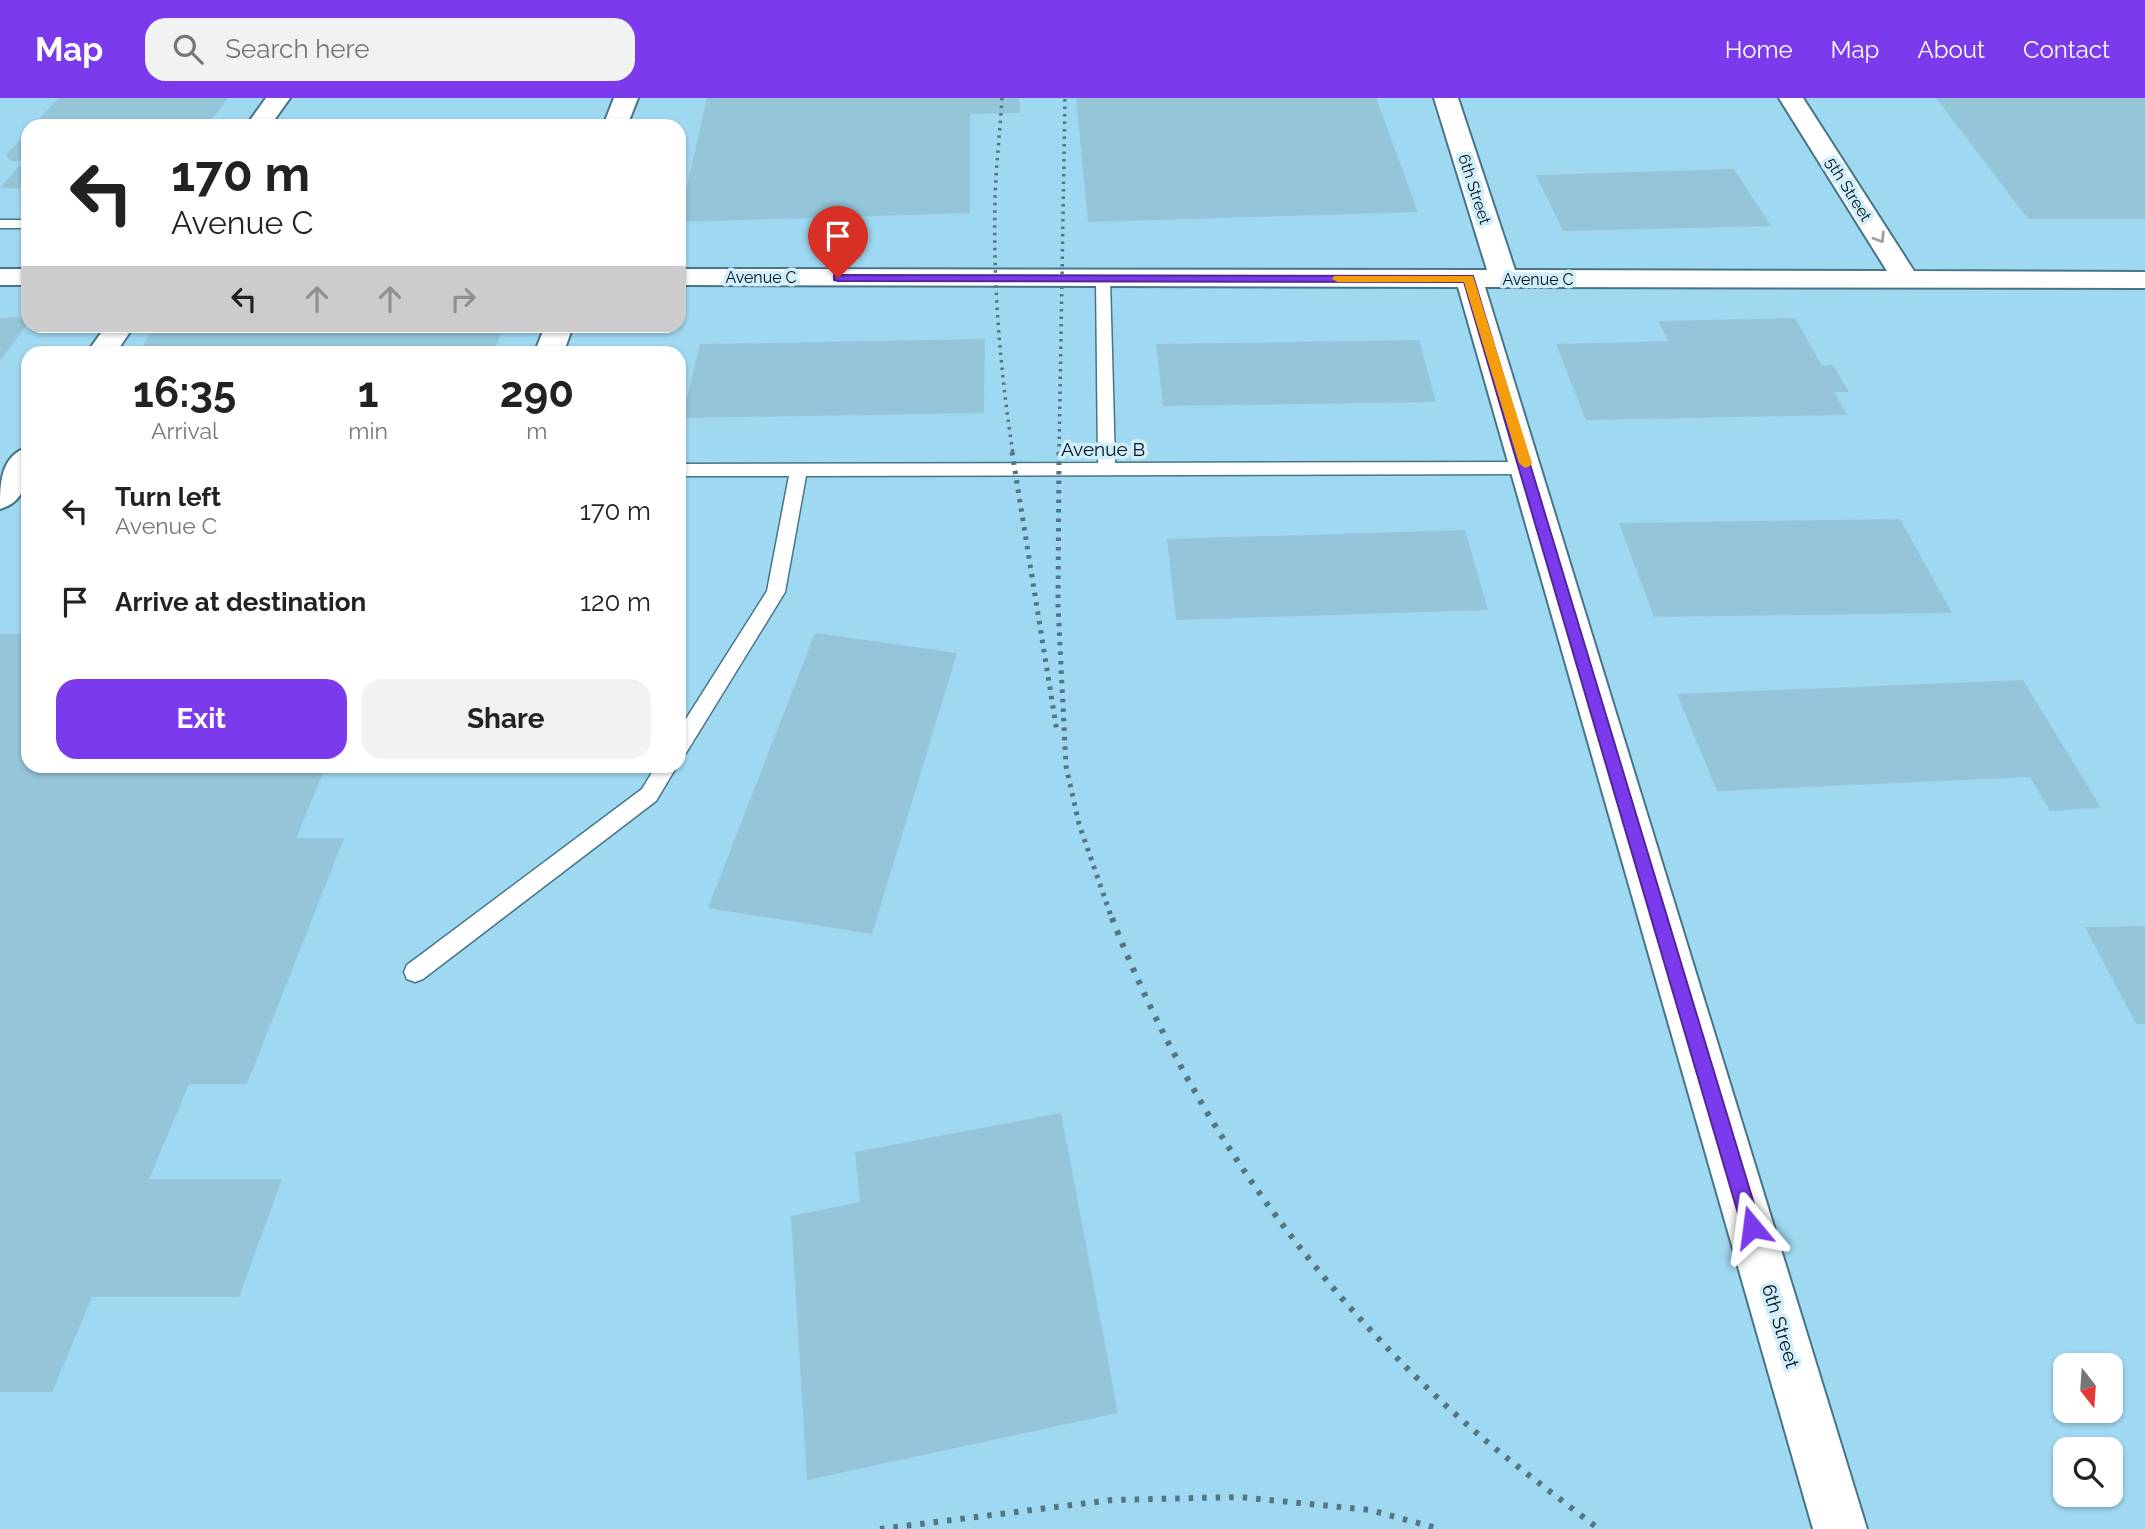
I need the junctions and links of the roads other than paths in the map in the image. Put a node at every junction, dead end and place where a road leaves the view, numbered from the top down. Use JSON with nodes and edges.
{"nodes":[{"id":1,"x":278,"y":98,"type":"edge"},
{"id":2,"x":626,"y":98,"type":"edge"},
{"id":3,"x":1446,"y":98,"type":"edge"},
{"id":4,"x":1791,"y":98,"type":"edge"},
{"id":5,"x":263,"y":119,"type":"edge"},
{"id":6,"x":618,"y":119,"type":"edge"},
{"id":7,"x":0,"y":224,"type":"edge"},
{"id":8,"x":21,"y":224,"type":"edge"},
{"id":9,"x":0,"y":277,"type":"edge"},
{"id":10,"x":21,"y":277,"type":"edge"},
{"id":11,"x":686,"y":277,"type":"edge"},
{"id":12,"x":1103,"y":279,"type":"junction"},
{"id":13,"x":1486,"y":279,"type":"junction"},
{"id":14,"x":1906,"y":280,"type":"junction"},
{"id":15,"x":2145,"y":280,"type":"edge"},
{"id":16,"x":21,"y":467,"type":"edge"},
{"id":17,"x":1527,"y":468,"type":"junction"},
{"id":18,"x":686,"y":470,"type":"edge"},
{"id":19,"x":1107,"y":470,"type":"junction"},
{"id":20,"x":798,"y":471,"type":"junction"},
{"id":21,"x":0,"y":498,"type":"edge"},
{"id":22,"x":686,"y":736,"type":"edge"},
{"id":23,"x":662,"y":773,"type":"edge"},
{"id":24,"x":415,"y":972,"type":"dead end"},
{"id":25,"x":1840,"y":1529,"type":"edge"}],
"edges":[{"from":1,"to":5,"type":"street"},
{"from":2,"to":6,"type":"street"},
{"from":3,"to":13,"type":"street","name":"6th Street"},
{"from":4,"to":14,"type":"street","name":"5th Street","one_way":true},
{"from":7,"to":8,"type":"lane"},
{"from":9,"to":10,"type":"street"},
{"from":11,"to":12,"type":"street","name":"Avenue C"},
{"from":12,"to":13,"type":"street","name":"Avenue C"},
{"from":12,"to":19,"type":"lane"},
{"from":13,"to":14,"type":"street","name":"Avenue C"},
{"from":13,"to":17,"type":"street","name":"6th Street"},
{"from":14,"to":15,"type":"street","name":"Avenue C"},
{"from":16,"to":21,"type":"street"},
{"from":17,"to":19,"type":"lane","name":"Avenue B"},
{"from":17,"to":25,"type":"street","name":"6th Street"},
{"from":18,"to":20,"type":"lane","name":"Avenue B"},
{"from":19,"to":20,"type":"lane","name":"Avenue B"},
{"from":20,"to":22,"type":"lane"},
{"from":23,"to":24,"type":"lane"}]}
